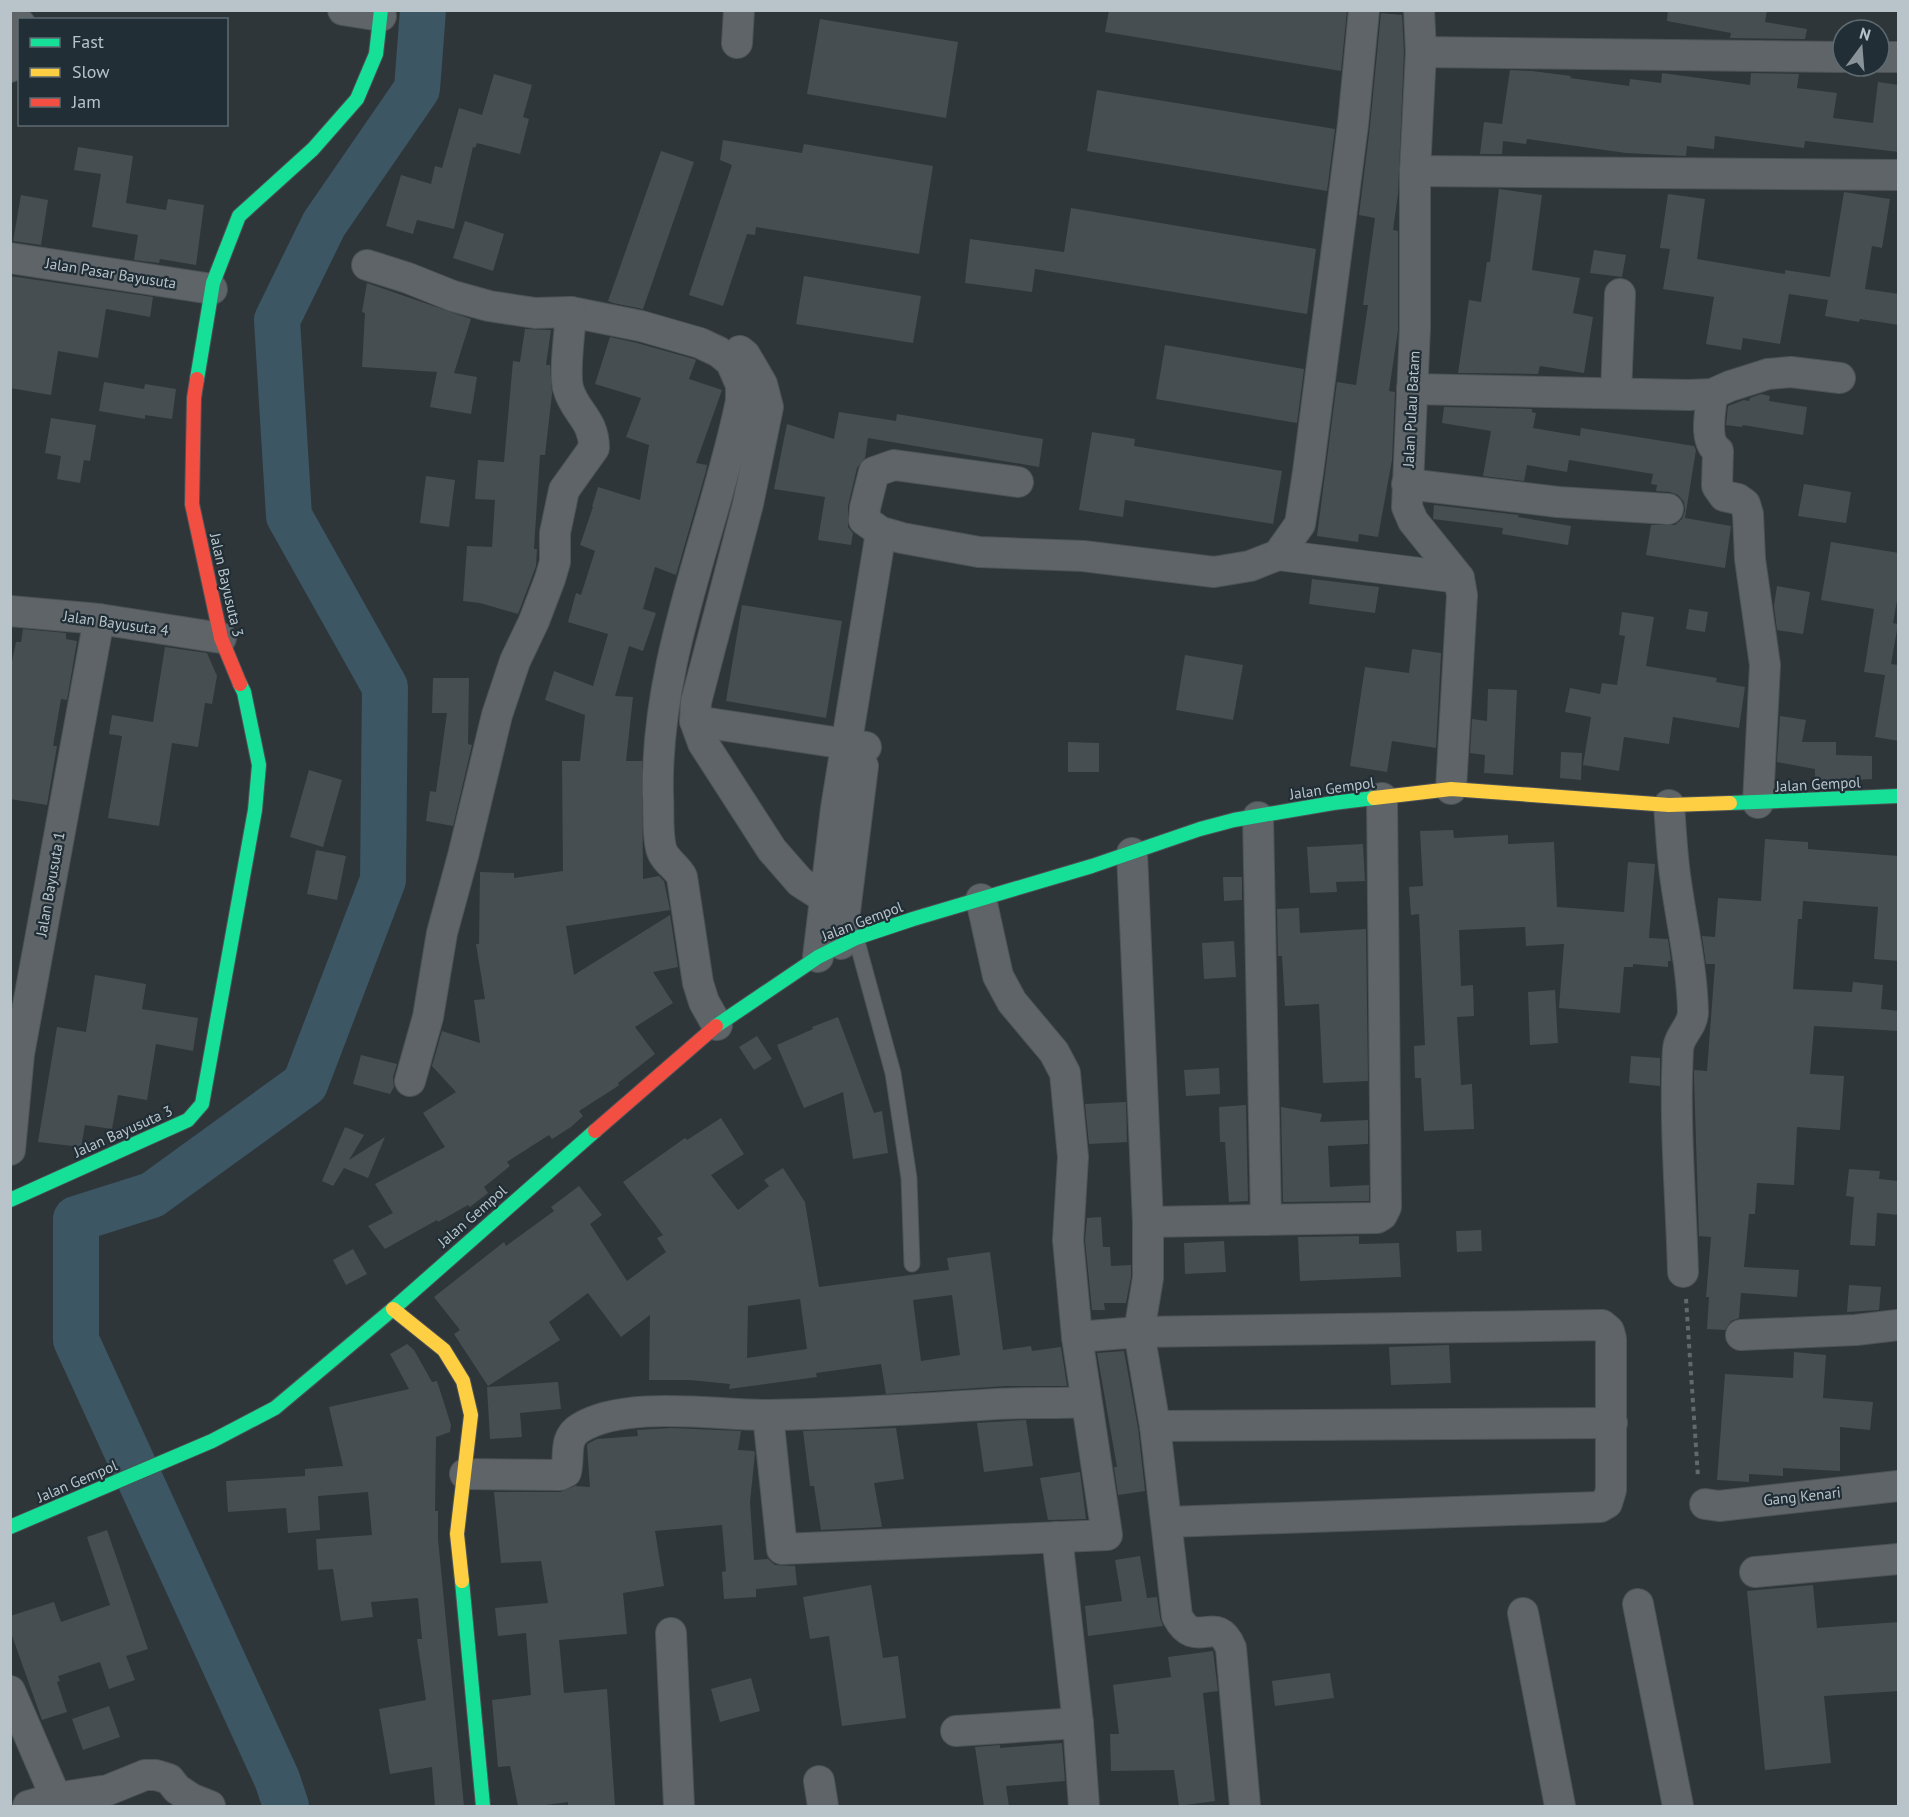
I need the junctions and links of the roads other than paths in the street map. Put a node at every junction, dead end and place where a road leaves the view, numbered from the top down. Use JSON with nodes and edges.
{"nodes":[{"id":1,"x":343,"y":10,"type":"edge"},
{"id":2,"x":739,"y":10,"type":"edge"},
{"id":3,"x":1364,"y":10,"type":"edge"},
{"id":4,"x":1419,"y":10,"type":"edge"},
{"id":5,"x":381,"y":13,"type":"edge"},
{"id":6,"x":18,"y":33,"type":"edge"},
{"id":7,"x":737,"y":43,"type":"dead end"},
{"id":8,"x":1421,"y":52,"type":"junction"},
{"id":9,"x":1831,"y":57,"type":"edge"},
{"id":10,"x":10,"y":67,"type":"edge"},
{"id":11,"x":1415,"y":171,"type":"junction"},
{"id":12,"x":1899,"y":175,"type":"edge"},
{"id":13,"x":10,"y":258,"type":"edge"},
{"id":14,"x":367,"y":265,"type":"dead end"},
{"id":15,"x":212,"y":289,"type":"junction"},
{"id":16,"x":1620,"y":294,"type":"dead end"},
{"id":17,"x":656,"y":308,"type":"dead end"},
{"id":18,"x":571,"y":312,"type":"junction"},
{"id":19,"x":1840,"y":378,"type":"dead end"},
{"id":20,"x":1412,"y":389,"type":"junction"},
{"id":21,"x":1616,"y":393,"type":"junction"},
{"id":22,"x":1712,"y":394,"type":"junction"},
{"id":23,"x":1018,"y":482,"type":"dead end"},
{"id":24,"x":1407,"y":484,"type":"junction"},
{"id":25,"x":1668,"y":509,"type":"dead end"},
{"id":26,"x":891,"y":535,"type":"junction"},
{"id":27,"x":1278,"y":555,"type":"junction"},
{"id":28,"x":1459,"y":578,"type":"junction"},
{"id":29,"x":10,"y":611,"type":"edge"},
{"id":30,"x":99,"y":619,"type":"junction"},
{"id":31,"x":220,"y":638,"type":"junction"},
{"id":32,"x":695,"y":721,"type":"junction"},
{"id":33,"x":856,"y":746,"type":"junction"},
{"id":34,"x":1452,"y":789,"type":"junction"},
{"id":35,"x":1899,"y":796,"type":"edge"},
{"id":36,"x":1382,"y":798,"type":"junction"},
{"id":37,"x":1758,"y":803,"type":"junction"},
{"id":38,"x":1669,"y":805,"type":"junction"},
{"id":39,"x":1258,"y":817,"type":"junction"},
{"id":40,"x":1132,"y":853,"type":"junction"},
{"id":41,"x":825,"y":898,"type":"junction"},
{"id":42,"x":981,"y":899,"type":"junction"},
{"id":43,"x":839,"y":946,"type":"junction"},
{"id":44,"x":717,"y":1025,"type":"junction"},
{"id":45,"x":410,"y":1081,"type":"dead end"},
{"id":46,"x":10,"y":1150,"type":"edge"},
{"id":47,"x":10,"y":1200,"type":"edge"},
{"id":48,"x":1266,"y":1220,"type":"junction"},
{"id":49,"x":1148,"y":1222,"type":"junction"},
{"id":50,"x":912,"y":1264,"type":"dead end"},
{"id":51,"x":1683,"y":1272,"type":"road end"},
{"id":52,"x":393,"y":1310,"type":"junction"},
{"id":53,"x":1899,"y":1325,"type":"edge"},
{"id":54,"x":1139,"y":1332,"type":"junction"},
{"id":55,"x":1741,"y":1335,"type":"dead end"},
{"id":56,"x":1077,"y":1337,"type":"junction"},
{"id":57,"x":1086,"y":1402,"type":"junction"},
{"id":58,"x":768,"y":1415,"type":"junction"},
{"id":59,"x":1612,"y":1423,"type":"junction"},
{"id":60,"x":1155,"y":1426,"type":"junction"},
{"id":61,"x":465,"y":1474,"type":"junction"},
{"id":62,"x":1899,"y":1486,"type":"edge"},
{"id":63,"x":1705,"y":1504,"type":"road end"},
{"id":64,"x":1167,"y":1522,"type":"junction"},
{"id":65,"x":10,"y":1527,"type":"edge"},
{"id":66,"x":1057,"y":1537,"type":"junction"},
{"id":67,"x":1899,"y":1559,"type":"edge"},
{"id":68,"x":1755,"y":1572,"type":"dead end"},
{"id":69,"x":1638,"y":1604,"type":"dead end"},
{"id":70,"x":1523,"y":1613,"type":"dead end"},
{"id":71,"x":671,"y":1633,"type":"dead end"},
{"id":72,"x":10,"y":1691,"type":"edge"},
{"id":73,"x":1078,"y":1723,"type":"junction"},
{"id":74,"x":956,"y":1731,"type":"dead end"},
{"id":75,"x":110,"y":1798,"type":"edge"},
{"id":76,"x":42,"y":1802,"type":"edge"},
{"id":77,"x":210,"y":1806,"type":"edge"},
{"id":78,"x":483,"y":1806,"type":"edge"},
{"id":79,"x":679,"y":1806,"type":"edge"},
{"id":80,"x":1084,"y":1806,"type":"edge"},
{"id":81,"x":1245,"y":1806,"type":"edge"},
{"id":82,"x":1560,"y":1806,"type":"edge"},
{"id":83,"x":1678,"y":1806,"type":"edge"}],
"edges":[{"from":1,"to":5,"type":"street"},
{"from":2,"to":7,"type":"street"},
{"from":3,"to":27,"type":"street"},
{"from":4,"to":8,"type":"street","name":"Jalan Pulau Batam"},
{"from":5,"to":15,"type":"main road","name":"Jalan Bayusuta 3"},
{"from":6,"to":10,"type":"street"},
{"from":8,"to":9,"type":"street"},
{"from":8,"to":11,"type":"street","name":"Jalan Pulau Batam"},
{"from":11,"to":12,"type":"street"},
{"from":11,"to":20,"type":"street","name":"Jalan Pulau Batam"},
{"from":13,"to":15,"type":"street","name":"Jalan Pasar Bayusuta"},
{"from":14,"to":18,"type":"street"},
{"from":15,"to":31,"type":"main road","name":"Jalan Bayusuta 3"},
{"from":16,"to":21,"type":"street"},
{"from":17,"to":32,"type":"street"},
{"from":18,"to":44,"type":"street"},
{"from":18,"to":45,"type":"street"},
{"from":19,"to":22,"type":"street"},
{"from":20,"to":21,"type":"street"},
{"from":20,"to":24,"type":"street","name":"Jalan Pulau Batam"},
{"from":21,"to":22,"type":"street"},
{"from":22,"to":37,"type":"street"},
{"from":23,"to":26,"type":"street"},
{"from":24,"to":25,"type":"street"},
{"from":24,"to":28,"type":"street","name":"Jalan Pulau Batam"},
{"from":26,"to":27,"type":"street"},
{"from":26,"to":33,"type":"street"},
{"from":27,"to":28,"type":"street"},
{"from":28,"to":34,"type":"street"},
{"from":29,"to":30,"type":"street","name":"Jalan Bayusuta 4"},
{"from":30,"to":31,"type":"street","name":"Jalan Bayusuta 4"},
{"from":30,"to":46,"type":"street","name":"Jalan Bayusuta 1"},
{"from":31,"to":47,"type":"main road","name":"Jalan Bayusuta 3"},
{"from":32,"to":33,"type":"street"},
{"from":32,"to":41,"type":"street"},
{"from":33,"to":41,"type":"street"},
{"from":33,"to":43,"type":"street"},
{"from":34,"to":36,"type":"main road","name":"Jalan Gempol"},
{"from":34,"to":38,"type":"main road","name":"Jalan Gempol"},
{"from":35,"to":37,"type":"main road","name":"Jalan Gempol"},
{"from":36,"to":39,"type":"main road","name":"Jalan Gempol"},
{"from":36,"to":48,"type":"street"},
{"from":37,"to":38,"type":"main road","name":"Jalan Gempol"},
{"from":38,"to":51,"type":"street"},
{"from":39,"to":40,"type":"main road","name":"Jalan Gempol"},
{"from":39,"to":48,"type":"street"},
{"from":40,"to":42,"type":"main road","name":"Jalan Gempol"},
{"from":40,"to":49,"type":"street"},
{"from":41,"to":43,"type":"street"},
{"from":42,"to":43,"type":"main road","name":"Jalan Gempol"},
{"from":42,"to":56,"type":"street"},
{"from":43,"to":44,"type":"main road","name":"Jalan Gempol"},
{"from":43,"to":50,"type":"lane"},
{"from":44,"to":52,"type":"main road","name":"Jalan Gempol"},
{"from":48,"to":49,"type":"street"},
{"from":49,"to":54,"type":"street"},
{"from":52,"to":61,"type":"main road"},
{"from":52,"to":65,"type":"main road","name":"Jalan Gempol"},
{"from":53,"to":55,"type":"street"},
{"from":54,"to":56,"type":"street"},
{"from":54,"to":59,"type":"street"},
{"from":54,"to":60,"type":"street"},
{"from":56,"to":57,"type":"street"},
{"from":57,"to":58,"type":"street"},
{"from":57,"to":66,"type":"street"},
{"from":58,"to":61,"type":"street"},
{"from":58,"to":66,"type":"street"},
{"from":59,"to":60,"type":"street"},
{"from":59,"to":64,"type":"street"},
{"from":60,"to":64,"type":"street"},
{"from":61,"to":78,"type":"main road"},
{"from":62,"to":63,"type":"street","name":"Gang Kenari"},
{"from":64,"to":81,"type":"street"},
{"from":66,"to":73,"type":"street"},
{"from":67,"to":68,"type":"street"},
{"from":69,"to":83,"type":"street"},
{"from":70,"to":82,"type":"street"},
{"from":71,"to":79,"type":"street"},
{"from":72,"to":76,"type":"street"},
{"from":73,"to":74,"type":"street"},
{"from":73,"to":80,"type":"street"},
{"from":75,"to":76,"type":"street"},
{"from":75,"to":77,"type":"street"}]}
